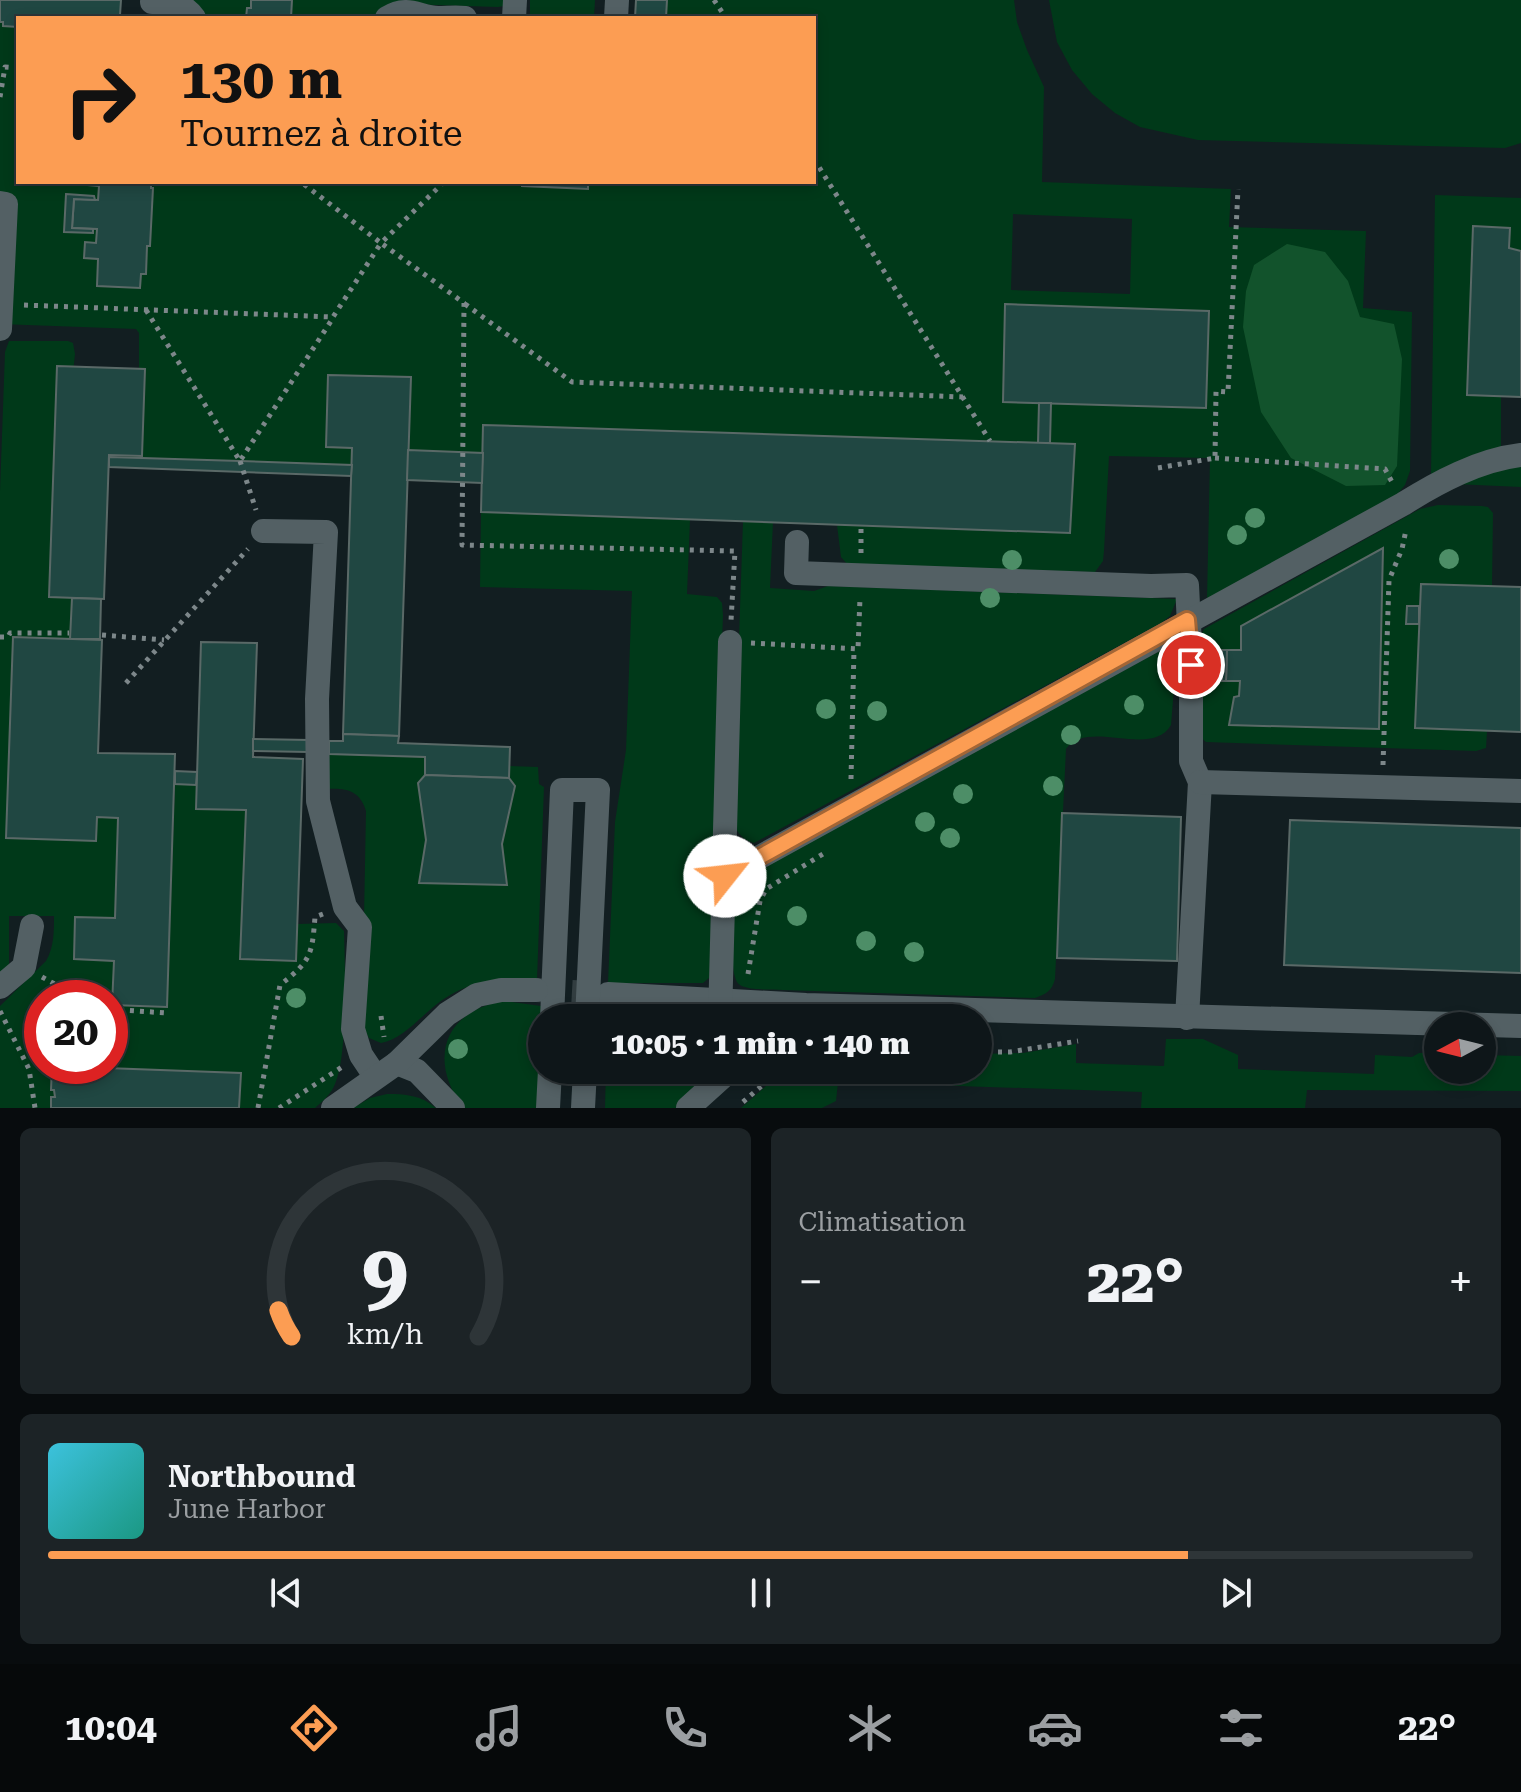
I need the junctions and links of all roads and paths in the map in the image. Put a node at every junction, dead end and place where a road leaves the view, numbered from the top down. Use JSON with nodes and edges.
{"nodes":[{"id":1,"x":148,"y":7,"type":"edge"},
{"id":2,"x":193,"y":16,"type":"edge"},
{"id":3,"x":393,"y":16,"type":"edge"},
{"id":4,"x":432,"y":16,"type":"edge"},
{"id":5,"x":16,"y":68,"type":"edge"},
{"id":6,"x":0,"y":97,"type":"edge"},
{"id":7,"x":816,"y":162,"type":"edge"},
{"id":8,"x":304,"y":184,"type":"edge"},
{"id":9,"x":442,"y":184,"type":"edge"},
{"id":10,"x":1238,"y":189,"type":"dead end"},
{"id":11,"x":0,"y":203,"type":"edge"},
{"id":12,"x":381,"y":243,"type":"junction"},
{"id":13,"x":464,"y":303,"type":"junction"},
{"id":14,"x":1,"y":304,"type":"edge"},
{"id":15,"x":146,"y":310,"type":"junction"},
{"id":16,"x":333,"y":317,"type":"junction"},
{"id":17,"x":0,"y":329,"type":"edge"},
{"id":18,"x":963,"y":397,"type":"junction"},
{"id":19,"x":990,"y":441,"type":"dead end"},
{"id":20,"x":1521,"y":455,"type":"edge"},
{"id":21,"x":1215,"y":458,"type":"junction"},
{"id":22,"x":240,"y":461,"type":"junction"},
{"id":23,"x":1158,"y":468,"type":"dead end"},
{"id":24,"x":1403,"y":504,"type":"junction"},
{"id":25,"x":263,"y":531,"type":"junction"},
{"id":26,"x":797,"y":542,"type":"dead end"},
{"id":27,"x":860,"y":589,"type":"dead end"},
{"id":28,"x":1187,"y":620,"type":"junction"},
{"id":29,"x":69,"y":633,"type":"dead end"},
{"id":30,"x":102,"y":635,"type":"dead end"},
{"id":31,"x":0,"y":637,"type":"edge"},
{"id":32,"x":165,"y":640,"type":"junction"},
{"id":33,"x":730,"y":642,"type":"junction"},
{"id":34,"x":126,"y":683,"type":"dead end"},
{"id":35,"x":1200,"y":782,"type":"junction"},
{"id":36,"x":1382,"y":788,"type":"junction"},
{"id":37,"x":1521,"y":791,"type":"edge"},
{"id":38,"x":725,"y":876,"type":"junction"},
{"id":39,"x":345,"y":907,"type":"junction"},
{"id":40,"x":32,"y":926,"type":"dead end"},
{"id":41,"x":24,"y":967,"type":"junction"},
{"id":42,"x":47,"y":980,"type":"edge"},
{"id":43,"x":0,"y":987,"type":"edge"},
{"id":44,"x":536,"y":990,"type":"tunnel mouth"},
{"id":45,"x":608,"y":994,"type":"tunnel mouth"},
{"id":46,"x":553,"y":1004,"type":"edge"},
{"id":47,"x":588,"y":1004,"type":"edge"},
{"id":48,"x":683,"y":1004,"type":"edge"},
{"id":49,"x":720,"y":1004,"type":"edge"},
{"id":50,"x":128,"y":1010,"type":"edge"},
{"id":51,"x":0,"y":1011,"type":"edge"},
{"id":52,"x":166,"y":1013,"type":"dead end"},
{"id":53,"x":992,"y":1015,"type":"edge"},
{"id":54,"x":1187,"y":1018,"type":"junction"},
{"id":55,"x":1521,"y":1026,"type":"edge"},
{"id":56,"x":1078,"y":1041,"type":"dead end"},
{"id":57,"x":992,"y":1052,"type":"edge"},
{"id":58,"x":397,"y":1063,"type":"junction"},
{"id":59,"x":375,"y":1076,"type":"junction"},
{"id":60,"x":549,"y":1084,"type":"edge"},
{"id":61,"x":584,"y":1084,"type":"edge"},
{"id":62,"x":715,"y":1084,"type":"edge"},
{"id":63,"x":764,"y":1084,"type":"edge"},
{"id":64,"x":743,"y":1102,"type":"dead end"},
{"id":65,"x":35,"y":1108,"type":"edge"},
{"id":66,"x":258,"y":1108,"type":"edge"},
{"id":67,"x":333,"y":1108,"type":"edge"},
{"id":68,"x":453,"y":1108,"type":"edge"},
{"id":69,"x":548,"y":1108,"type":"edge"},
{"id":70,"x":583,"y":1108,"type":"edge"},
{"id":71,"x":688,"y":1108,"type":"edge"}],
"edges":[{"from":1,"to":2,"type":"lane"},
{"from":3,"to":4,"type":"lane"},
{"from":5,"to":6,"type":"path"},
{"from":7,"to":18,"type":"path"},
{"from":8,"to":12,"type":"path"},
{"from":9,"to":12,"type":"path"},
{"from":10,"to":21,"type":"path"},
{"from":11,"to":14,"type":"lane"},
{"from":12,"to":13,"type":"path"},
{"from":12,"to":16,"type":"path"},
{"from":13,"to":18,"type":"path"},
{"from":13,"to":33,"type":"path"},
{"from":14,"to":15,"type":"path"},
{"from":14,"to":17,"type":"lane"},
{"from":15,"to":16,"type":"path"},
{"from":15,"to":22,"type":"path"},
{"from":16,"to":22,"type":"path"},
{"from":18,"to":19,"type":"path"},
{"from":20,"to":24,"type":"lane"},
{"from":21,"to":23,"type":"path"},
{"from":21,"to":24,"type":"path"},
{"from":22,"to":25,"type":"path"},
{"from":24,"to":28,"type":"lane"},
{"from":24,"to":36,"type":"path"},
{"from":25,"to":32,"type":"path"},
{"from":25,"to":39,"type":"lane"},
{"from":26,"to":28,"type":"lane"},
{"from":27,"to":33,"type":"path"},
{"from":28,"to":35,"type":"lane"},
{"from":28,"to":38,"type":"lane"},
{"from":29,"to":31,"type":"path"},
{"from":30,"to":32,"type":"path"},
{"from":32,"to":34,"type":"path"},
{"from":33,"to":38,"type":"lane"},
{"from":35,"to":36,"type":"lane"},
{"from":35,"to":54,"type":"lane"},
{"from":36,"to":37,"type":"lane"},
{"from":38,"to":49,"type":"lane"},
{"from":39,"to":59,"type":"lane"},
{"from":39,"to":66,"type":"path"},
{"from":40,"to":41,"type":"lane"},
{"from":41,"to":42,"type":"path"},
{"from":41,"to":43,"type":"lane"},
{"from":44,"to":58,"type":"lane"},
{"from":45,"to":48,"type":"lane"},
{"from":46,"to":47,"type":"lane"},
{"from":50,"to":52,"type":"path"},
{"from":51,"to":65,"type":"path"},
{"from":53,"to":54,"type":"lane"},
{"from":54,"to":55,"type":"lane"},
{"from":56,"to":57,"type":"path"},
{"from":58,"to":59,"type":"lane"},
{"from":58,"to":68,"type":"lane"},
{"from":59,"to":67,"type":"lane"},
{"from":60,"to":69,"type":"lane"},
{"from":61,"to":70,"type":"lane"},
{"from":62,"to":71,"type":"lane"},
{"from":63,"to":64,"type":"path"}]}
